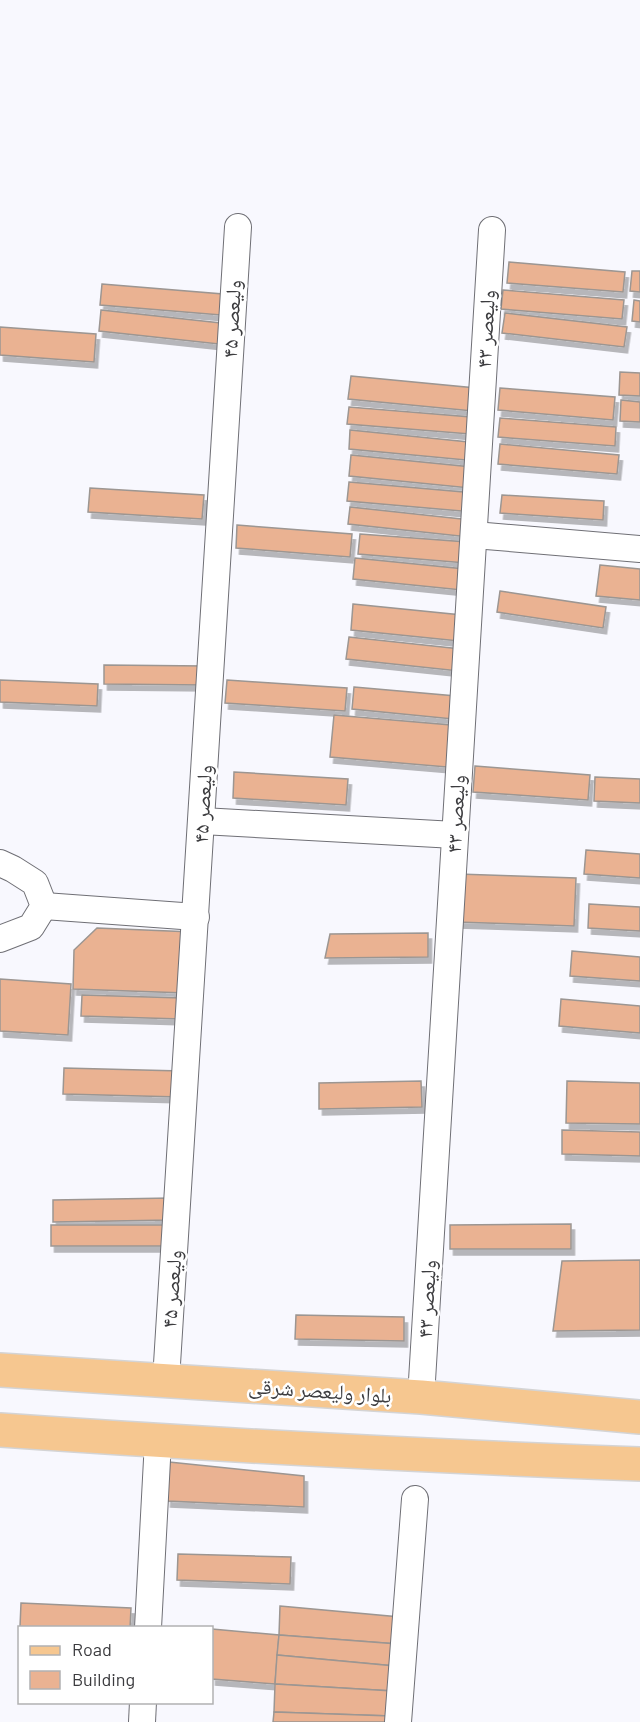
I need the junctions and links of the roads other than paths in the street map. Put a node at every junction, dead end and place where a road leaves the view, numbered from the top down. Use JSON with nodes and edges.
{"nodes":[{"id":1,"x":238,"y":228,"type":"dead end"},
{"id":2,"x":492,"y":230,"type":"dead end"},
{"id":3,"x":474,"y":536,"type":"junction"},
{"id":4,"x":640,"y":549,"type":"edge"},
{"id":5,"x":202,"y":821,"type":"junction"},
{"id":6,"x":455,"y":835,"type":"junction"},
{"id":7,"x":0,"y":863,"type":"edge"},
{"id":8,"x":45,"y":906,"type":"junction"},
{"id":9,"x":196,"y":917,"type":"junction"},
{"id":10,"x":0,"y":939,"type":"edge"},
{"id":11,"x":0,"y":1370,"type":"edge"},
{"id":12,"x":166,"y":1380,"type":"junction"},
{"id":13,"x":421,"y":1398,"type":"junction"},
{"id":14,"x":640,"y":1417,"type":"edge"},
{"id":15,"x":0,"y":1430,"type":"edge"},
{"id":16,"x":158,"y":1442,"type":"junction"},
{"id":17,"x":640,"y":1464,"type":"edge"},
{"id":18,"x":415,"y":1499,"type":"dead end"},
{"id":19,"x":148,"y":1626,"type":"edge"},
{"id":20,"x":143,"y":1704,"type":"edge"},
{"id":21,"x":142,"y":1722,"type":"edge"},
{"id":22,"x":398,"y":1722,"type":"edge"}],
"edges":[{"from":1,"to":5,"type":"street","name":"ولیعصر ۴۵"},
{"from":2,"to":3,"type":"street","name":"ولیعصر ۴۳"},
{"from":3,"to":4,"type":"street"},
{"from":3,"to":6,"type":"street","name":"ولیعصر ۴۳"},
{"from":5,"to":6,"type":"street"},
{"from":5,"to":9,"type":"street","name":"ولیعصر ۴۵"},
{"from":6,"to":13,"type":"street","name":"ولیعصر ۴۳"},
{"from":7,"to":8,"type":"street"},
{"from":8,"to":9,"type":"street"},
{"from":8,"to":10,"type":"street"},
{"from":9,"to":12,"type":"street","name":"ولیعصر ۴۵"},
{"from":11,"to":12,"type":"main road","name":"بلوار ولیعصر شرقی"},
{"from":12,"to":13,"type":"main road","name":"بلوار ولیعصر شرقی"},
{"from":13,"to":14,"type":"main road","name":"بلوار ولیعصر شرقی"},
{"from":15,"to":16,"type":"main road"},
{"from":16,"to":17,"type":"main road"},
{"from":16,"to":19,"type":"street"},
{"from":18,"to":22,"type":"street"},
{"from":20,"to":21,"type":"street"}]}
